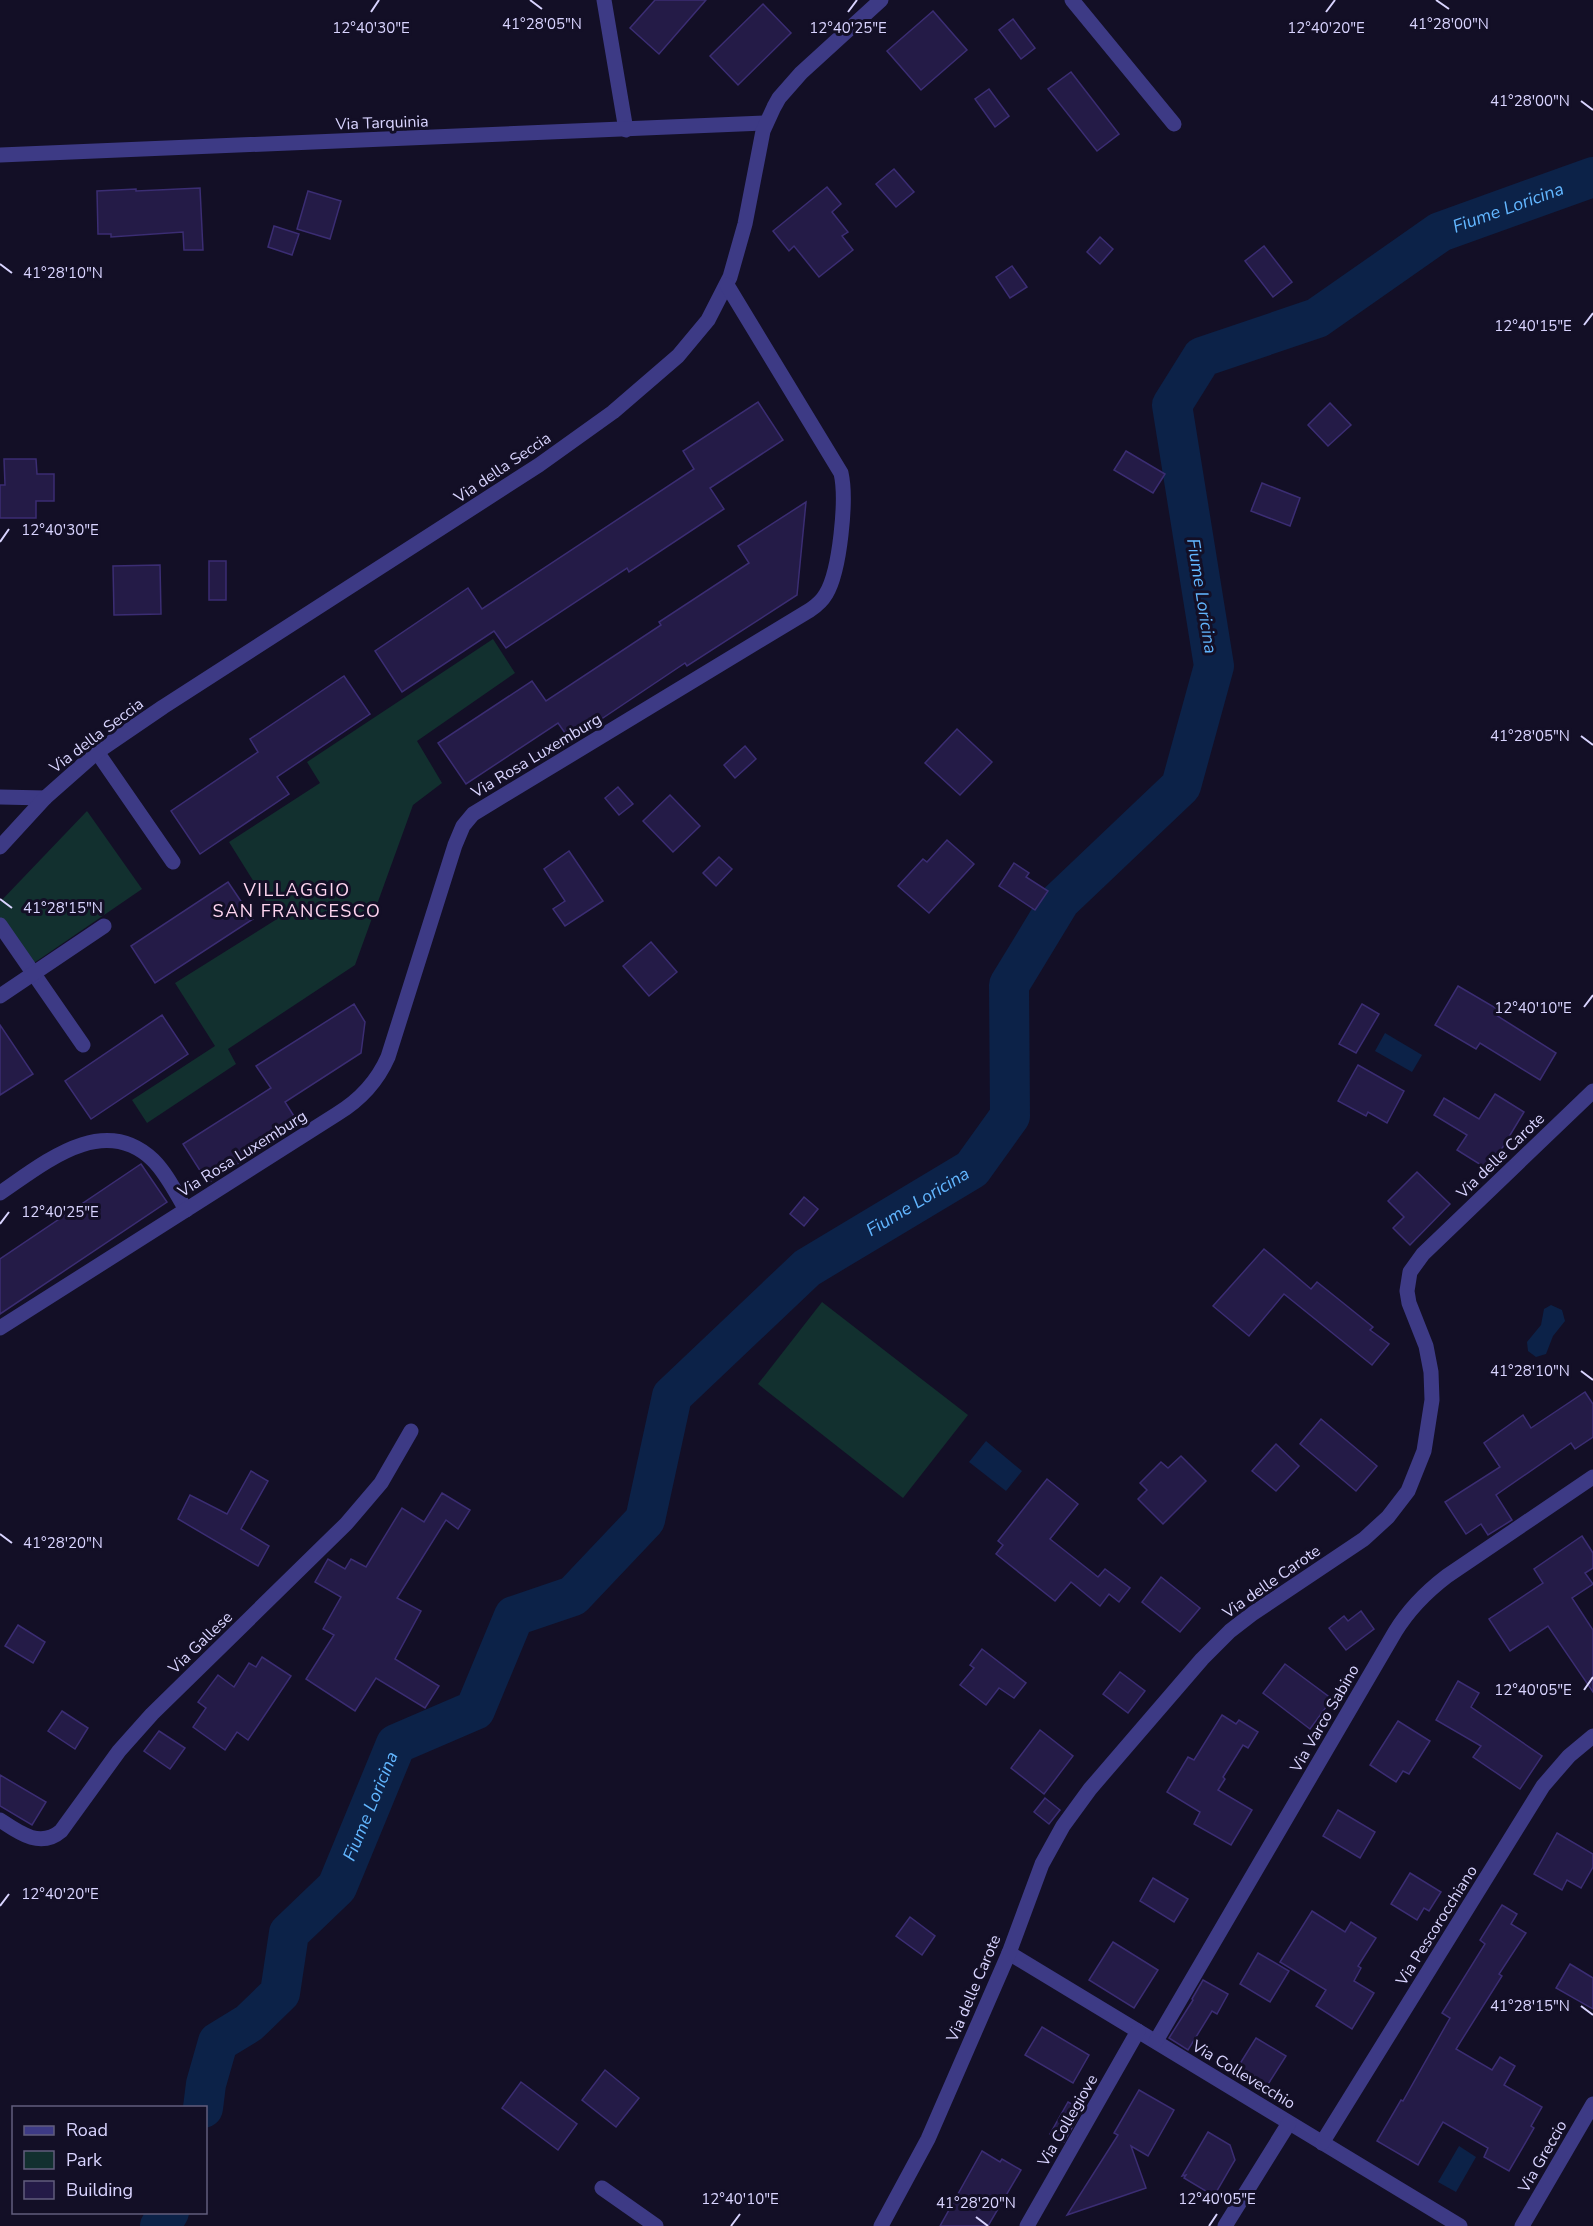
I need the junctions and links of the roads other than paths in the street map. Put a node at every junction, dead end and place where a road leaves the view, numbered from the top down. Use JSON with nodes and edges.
{"nodes":[{"id":1,"x":604,"y":0,"type":"edge"},
{"id":2,"x":881,"y":0,"type":"edge"},
{"id":3,"x":1072,"y":0,"type":"edge"},
{"id":4,"x":766,"y":123,"type":"junction"},
{"id":5,"x":1174,"y":124,"type":"dead end"},
{"id":6,"x":626,"y":130,"type":"junction"},
{"id":7,"x":0,"y":155,"type":"edge"},
{"id":8,"x":727,"y":285,"type":"junction"},
{"id":9,"x":97,"y":752,"type":"junction"},
{"id":10,"x":0,"y":798,"type":"edge"},
{"id":11,"x":45,"y":798,"type":"junction"},
{"id":12,"x":0,"y":847,"type":"edge"},
{"id":13,"x":173,"y":862,"type":"dead end"},
{"id":14,"x":0,"y":925,"type":"edge"},
{"id":15,"x":104,"y":926,"type":"dead end"},
{"id":16,"x":33,"y":974,"type":"junction"},
{"id":17,"x":0,"y":996,"type":"edge"},
{"id":18,"x":83,"y":1045,"type":"dead end"},
{"id":19,"x":1593,"y":1091,"type":"edge"},
{"id":20,"x":0,"y":1193,"type":"edge"},
{"id":21,"x":186,"y":1210,"type":"junction"},
{"id":22,"x":0,"y":1328,"type":"edge"},
{"id":23,"x":411,"y":1431,"type":"dead end"},
{"id":24,"x":1593,"y":1477,"type":"edge"},
{"id":25,"x":1593,"y":1736,"type":"edge"},
{"id":26,"x":0,"y":1820,"type":"edge"},
{"id":27,"x":1009,"y":1953,"type":"junction"},
{"id":28,"x":1138,"y":2031,"type":"junction"},
{"id":29,"x":1156,"y":2042,"type":"junction"},
{"id":30,"x":1593,"y":2104,"type":"edge"},
{"id":31,"x":1289,"y":2122,"type":"junction"},
{"id":32,"x":1322,"y":2142,"type":"junction"},
{"id":33,"x":602,"y":2188,"type":"dead end"},
{"id":34,"x":1439,"y":2221,"type":"edge"},
{"id":35,"x":657,"y":2226,"type":"edge"},
{"id":36,"x":881,"y":2226,"type":"edge"},
{"id":37,"x":1027,"y":2226,"type":"edge"},
{"id":38,"x":1225,"y":2226,"type":"edge"},
{"id":39,"x":1460,"y":2226,"type":"edge"},
{"id":40,"x":1522,"y":2226,"type":"edge"}],
"edges":[{"from":1,"to":6,"type":"street"},
{"from":2,"to":4,"type":"street","name":"Via della Seccia"},
{"from":3,"to":5,"type":"street"},
{"from":4,"to":6,"type":"street","name":"Via Tarquinia"},
{"from":4,"to":8,"type":"street","name":"Via della Seccia"},
{"from":6,"to":7,"type":"street","name":"Via Tarquinia"},
{"from":8,"to":9,"type":"street","name":"Via della Seccia"},
{"from":8,"to":21,"type":"street","name":"Via Rosa Luxemburg"},
{"from":9,"to":11,"type":"street","name":"Via della Seccia"},
{"from":9,"to":13,"type":"street"},
{"from":10,"to":11,"type":"street"},
{"from":11,"to":12,"type":"street","name":"Via della Seccia"},
{"from":14,"to":16,"type":"street"},
{"from":15,"to":16,"type":"street"},
{"from":16,"to":17,"type":"street"},
{"from":16,"to":18,"type":"street"},
{"from":19,"to":27,"type":"street","name":"Via delle Carote"},
{"from":20,"to":21,"type":"street"},
{"from":21,"to":22,"type":"street","name":"Via Rosa Luxemburg"},
{"from":23,"to":26,"type":"street","name":"Via Gallese"},
{"from":24,"to":29,"type":"street","name":"Via Varco Sabino"},
{"from":25,"to":32,"type":"street","name":"Via Pescorocchiano"},
{"from":27,"to":28,"type":"street","name":"Via Collevecchio"},
{"from":27,"to":36,"type":"street","name":"Via delle Carote"},
{"from":28,"to":29,"type":"street","name":"Via Collevecchio"},
{"from":28,"to":37,"type":"street","name":"Via Collegiove"},
{"from":29,"to":31,"type":"street","name":"Via Collevecchio"},
{"from":30,"to":40,"type":"street","name":"Via Greccio"},
{"from":31,"to":32,"type":"street","name":"Via Collevecchio"},
{"from":31,"to":38,"type":"street"},
{"from":32,"to":34,"type":"street","name":"Via Collevecchio"},
{"from":33,"to":35,"type":"street"},
{"from":34,"to":39,"type":"street","name":"Via Collevecchio"}]}
